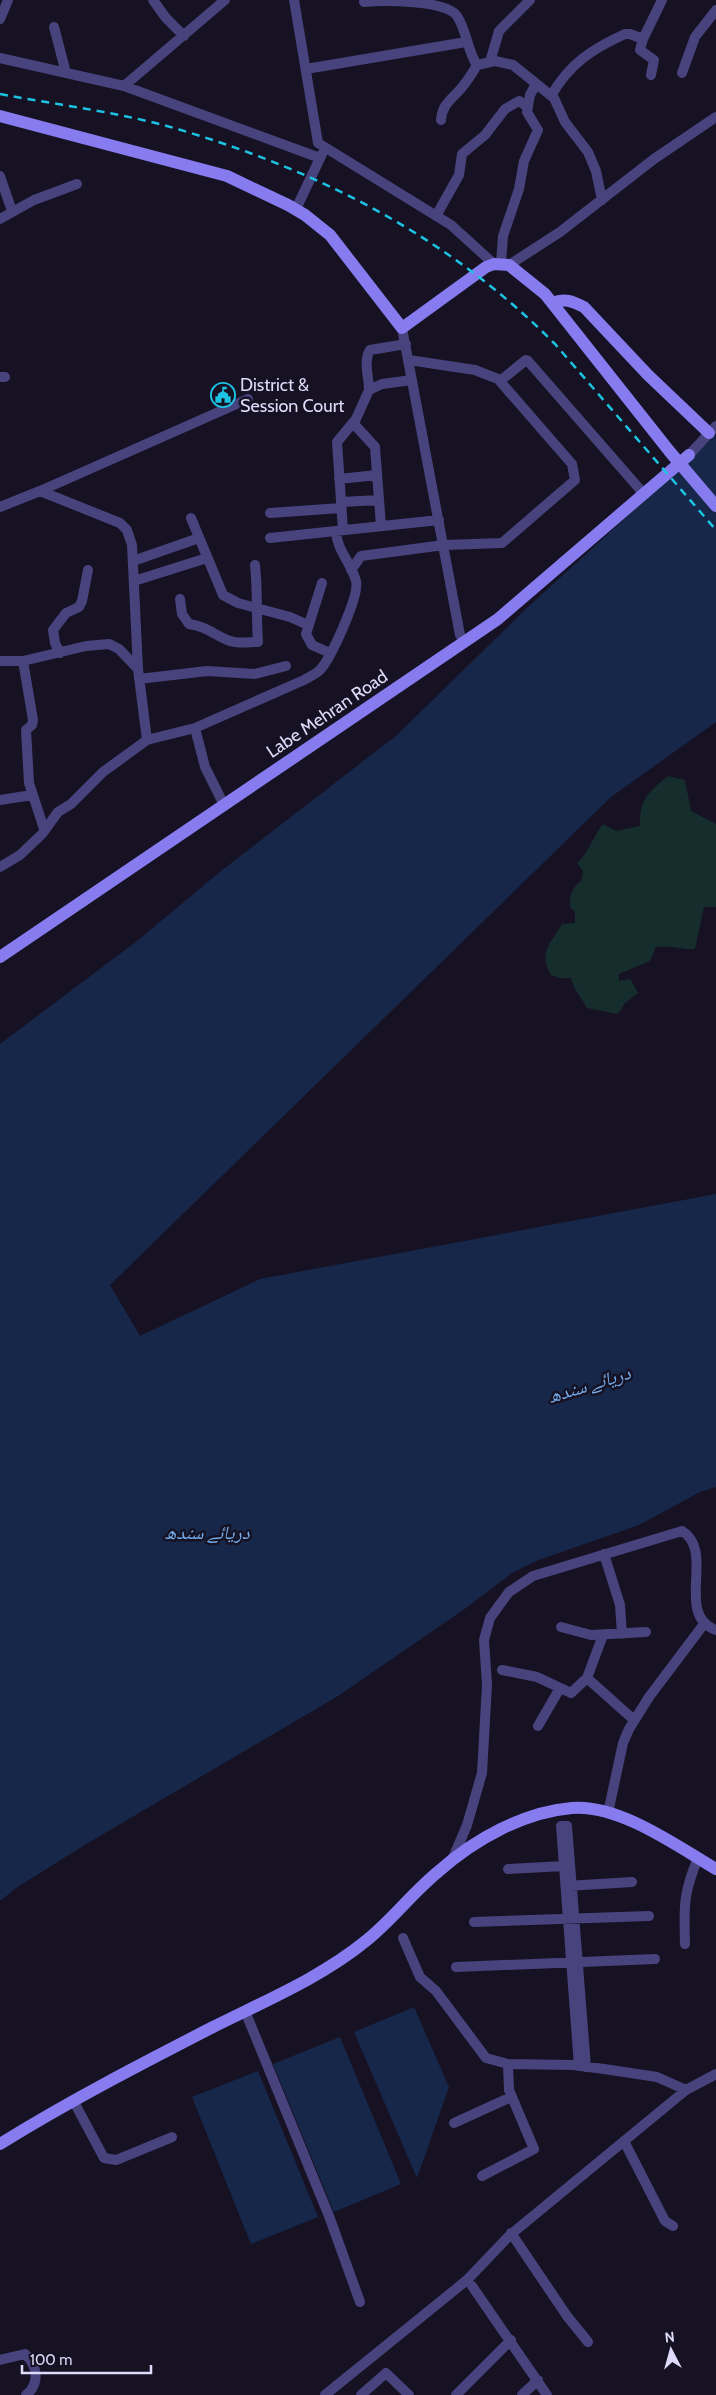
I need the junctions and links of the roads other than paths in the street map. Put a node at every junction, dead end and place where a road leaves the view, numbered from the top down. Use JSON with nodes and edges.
{"nodes":[{"id":1,"x":8,"y":0,"type":"edge"},
{"id":2,"x":153,"y":0,"type":"edge"},
{"id":3,"x":226,"y":0,"type":"edge"},
{"id":4,"x":294,"y":0,"type":"edge"},
{"id":5,"x":530,"y":0,"type":"edge"},
{"id":6,"x":662,"y":0,"type":"edge"},
{"id":7,"x":398,"y":1,"type":"edge"},
{"id":8,"x":364,"y":2,"type":"dead end"},
{"id":9,"x":716,"y":10,"type":"edge"},
{"id":10,"x":0,"y":19,"type":"edge"},
{"id":11,"x":54,"y":27,"type":"dead end"},
{"id":12,"x":184,"y":36,"type":"junction"},
{"id":13,"x":643,"y":39,"type":"junction"},
{"id":14,"x":466,"y":42,"type":"junction"},
{"id":15,"x":0,"y":58,"type":"edge"},
{"id":16,"x":490,"y":62,"type":"junction"},
{"id":17,"x":477,"y":65,"type":"junction"},
{"id":18,"x":306,"y":69,"type":"junction"},
{"id":19,"x":66,"y":73,"type":"junction"},
{"id":20,"x":682,"y":74,"type":"dead end"},
{"id":21,"x":651,"y":75,"type":"dead end"},
{"id":22,"x":536,"y":84,"type":"junction"},
{"id":23,"x":124,"y":86,"type":"junction"},
{"id":24,"x":551,"y":96,"type":"junction"},
{"id":25,"x":528,"y":108,"type":"junction"},
{"id":26,"x":0,"y":116,"type":"edge"},
{"id":27,"x":716,"y":117,"type":"edge"},
{"id":28,"x":441,"y":120,"type":"dead end"},
{"id":29,"x":326,"y":147,"type":"junction"},
{"id":30,"x":320,"y":158,"type":"junction"},
{"id":31,"x":0,"y":176,"type":"edge"},
{"id":32,"x":77,"y":184,"type":"dead end"},
{"id":33,"x":602,"y":200,"type":"junction"},
{"id":34,"x":296,"y":209,"type":"junction"},
{"id":35,"x":12,"y":211,"type":"junction"},
{"id":36,"x":436,"y":216,"type":"junction"},
{"id":37,"x":0,"y":219,"type":"edge"},
{"id":38,"x":502,"y":264,"type":"junction"},
{"id":39,"x":552,"y":303,"type":"junction"},
{"id":40,"x":402,"y":328,"type":"junction"},
{"id":41,"x":406,"y":344,"type":"junction"},
{"id":42,"x":409,"y":360,"type":"junction"},
{"id":43,"x":412,"y":380,"type":"junction"},
{"id":44,"x":500,"y":381,"type":"junction"},
{"id":45,"x":369,"y":390,"type":"junction"},
{"id":46,"x":248,"y":399,"type":"dead end"},
{"id":47,"x":353,"y":423,"type":"junction"},
{"id":48,"x":713,"y":430,"type":"edge"},
{"id":49,"x":689,"y":454,"type":"joint"},
{"id":50,"x":377,"y":475,"type":"junction"},
{"id":51,"x":339,"y":479,"type":"junction"},
{"id":52,"x":40,"y":491,"type":"junction"},
{"id":53,"x":644,"y":494,"type":"junction"},
{"id":54,"x":379,"y":500,"type":"junction"},
{"id":55,"x":341,"y":505,"type":"junction"},
{"id":56,"x":716,"y":506,"type":"edge"},
{"id":57,"x":0,"y":507,"type":"edge"},
{"id":58,"x":270,"y":513,"type":"dead end"},
{"id":59,"x":191,"y":518,"type":"dead end"},
{"id":60,"x":439,"y":520,"type":"junction"},
{"id":61,"x":381,"y":526,"type":"junction"},
{"id":62,"x":339,"y":530,"type":"junction"},
{"id":63,"x":199,"y":538,"type":"junction"},
{"id":64,"x":270,"y":538,"type":"dead end"},
{"id":65,"x":444,"y":545,"type":"junction"},
{"id":66,"x":207,"y":558,"type":"junction"},
{"id":67,"x":133,"y":561,"type":"junction"},
{"id":68,"x":255,"y":565,"type":"dead end"},
{"id":69,"x":88,"y":570,"type":"dead end"},
{"id":70,"x":351,"y":570,"type":"junction"},
{"id":71,"x":134,"y":581,"type":"junction"},
{"id":72,"x":322,"y":583,"type":"dead end"},
{"id":73,"x":180,"y":599,"type":"dead end"},
{"id":74,"x":256,"y":608,"type":"junction"},
{"id":75,"x":308,"y":625,"type":"junction"},
{"id":76,"x":460,"y":636,"type":"dead end"},
{"id":77,"x":60,"y":653,"type":"junction"},
{"id":78,"x":330,"y":653,"type":"junction"},
{"id":79,"x":0,"y":661,"type":"edge"},
{"id":80,"x":23,"y":661,"type":"junction"},
{"id":81,"x":286,"y":666,"type":"dead end"},
{"id":82,"x":138,"y":674,"type":"junction"},
{"id":83,"x":195,"y":728,"type":"junction"},
{"id":84,"x":147,"y":740,"type":"junction"},
{"id":85,"x":32,"y":795,"type":"junction"},
{"id":86,"x":0,"y":800,"type":"edge"},
{"id":87,"x":224,"y":805,"type":"junction"},
{"id":88,"x":44,"y":829,"type":"junction"},
{"id":89,"x":0,"y":867,"type":"edge"},
{"id":90,"x":0,"y":957,"type":"edge"},
{"id":91,"x":604,"y":1554,"type":"junction"},
{"id":92,"x":704,"y":1624,"type":"junction"},
{"id":93,"x":561,"y":1627,"type":"dead end"},
{"id":94,"x":716,"y":1630,"type":"edge"},
{"id":95,"x":646,"y":1632,"type":"dead end"},
{"id":96,"x":622,"y":1634,"type":"junction"},
{"id":97,"x":603,"y":1635,"type":"junction"},
{"id":98,"x":502,"y":1670,"type":"dead end"},
{"id":99,"x":587,"y":1678,"type":"junction"},
{"id":100,"x":560,"y":1688,"type":"junction"},
{"id":101,"x":634,"y":1720,"type":"junction"},
{"id":102,"x":538,"y":1726,"type":"dead end"},
{"id":103,"x":608,"y":1813,"type":"junction"},
{"id":104,"x":698,"y":1858,"type":"junction"},
{"id":105,"x":453,"y":1859,"type":"junction"},
{"id":106,"x":564,"y":1866,"type":"junction"},
{"id":107,"x":508,"y":1869,"type":"dead end"},
{"id":108,"x":716,"y":1869,"type":"edge"},
{"id":109,"x":632,"y":1882,"type":"dead end"},
{"id":110,"x":569,"y":1886,"type":"junction"},
{"id":111,"x":649,"y":1916,"type":"dead end"},
{"id":112,"x":571,"y":1919,"type":"junction"},
{"id":113,"x":474,"y":1922,"type":"dead end"},
{"id":114,"x":403,"y":1938,"type":"dead end"},
{"id":115,"x":685,"y":1944,"type":"dead end"},
{"id":116,"x":656,"y":1959,"type":"dead end"},
{"id":117,"x":575,"y":1962,"type":"junction"},
{"id":118,"x":456,"y":1967,"type":"dead end"},
{"id":119,"x":245,"y":2011,"type":"junction"},
{"id":120,"x":508,"y":2064,"type":"junction"},
{"id":121,"x":583,"y":2066,"type":"junction"},
{"id":122,"x":716,"y":2074,"type":"edge"},
{"id":123,"x":686,"y":2090,"type":"junction"},
{"id":124,"x":511,"y":2097,"type":"junction"},
{"id":125,"x":74,"y":2102,"type":"junction"},
{"id":126,"x":454,"y":2123,"type":"dead end"},
{"id":127,"x":172,"y":2137,"type":"dead end"},
{"id":128,"x":624,"y":2141,"type":"junction"},
{"id":129,"x":0,"y":2144,"type":"edge"},
{"id":130,"x":482,"y":2176,"type":"dead end"},
{"id":131,"x":673,"y":2226,"type":"dead end"},
{"id":132,"x":511,"y":2233,"type":"junction"},
{"id":133,"x":472,"y":2286,"type":"dead end"},
{"id":134,"x":360,"y":2302,"type":"dead end"},
{"id":135,"x":511,"y":2340,"type":"junction"},
{"id":136,"x":588,"y":2342,"type":"dead end"},
{"id":137,"x":0,"y":2360,"type":"edge"},
{"id":138,"x":538,"y":2380,"type":"junction"},
{"id":139,"x":30,"y":2394,"type":"edge"},
{"id":140,"x":325,"y":2395,"type":"edge"},
{"id":141,"x":361,"y":2395,"type":"edge"},
{"id":142,"x":409,"y":2395,"type":"edge"},
{"id":143,"x":456,"y":2395,"type":"edge"},
{"id":144,"x":522,"y":2395,"type":"edge"},
{"id":145,"x":547,"y":2395,"type":"edge"}],
"edges":[{"from":1,"to":10,"type":"street"},
{"from":2,"to":12,"type":"street"},
{"from":3,"to":12,"type":"street"},
{"from":4,"to":18,"type":"street"},
{"from":5,"to":16,"type":"street"},
{"from":6,"to":13,"type":"street"},
{"from":7,"to":8,"type":"street"},
{"from":7,"to":14,"type":"street"},
{"from":9,"to":20,"type":"street"},
{"from":11,"to":19,"type":"street"},
{"from":12,"to":23,"type":"street"},
{"from":13,"to":21,"type":"street"},
{"from":13,"to":24,"type":"street"},
{"from":14,"to":17,"type":"street"},
{"from":14,"to":18,"type":"street"},
{"from":15,"to":19,"type":"street"},
{"from":16,"to":17,"type":"street"},
{"from":16,"to":22,"type":"street"},
{"from":17,"to":28,"type":"street"},
{"from":18,"to":29,"type":"street"},
{"from":19,"to":23,"type":"street"},
{"from":22,"to":24,"type":"street"},
{"from":22,"to":25,"type":"street"},
{"from":23,"to":30,"type":"street"},
{"from":24,"to":33,"type":"street"},
{"from":25,"to":36,"type":"street"},
{"from":25,"to":38,"type":"street"},
{"from":26,"to":34,"type":"main road"},
{"from":27,"to":33,"type":"street"},
{"from":29,"to":30,"type":"street"},
{"from":29,"to":36,"type":"street"},
{"from":30,"to":34,"type":"street"},
{"from":31,"to":35,"type":"street"},
{"from":32,"to":35,"type":"street"},
{"from":33,"to":38,"type":"street"},
{"from":34,"to":40,"type":"main road"},
{"from":35,"to":37,"type":"street"},
{"from":36,"to":38,"type":"street"},
{"from":38,"to":39,"type":"main road"},
{"from":38,"to":40,"type":"main road"},
{"from":39,"to":48,"type":"main road"},
{"from":39,"to":56,"type":"main road","bridge":true},
{"from":40,"to":41,"type":"street"},
{"from":41,"to":42,"type":"street"},
{"from":41,"to":45,"type":"street"},
{"from":42,"to":43,"type":"street"},
{"from":42,"to":44,"type":"street"},
{"from":43,"to":45,"type":"street"},
{"from":43,"to":60,"type":"street"},
{"from":44,"to":53,"type":"street"},
{"from":44,"to":65,"type":"street"},
{"from":45,"to":47,"type":"street"},
{"from":46,"to":52,"type":"street"},
{"from":47,"to":50,"type":"street"},
{"from":47,"to":51,"type":"street"},
{"from":48,"to":49,"type":"street"},
{"from":49,"to":53,"type":"main road","name":"Labe Mehran Road"},
{"from":50,"to":51,"type":"street"},
{"from":50,"to":54,"type":"street"},
{"from":51,"to":55,"type":"street"},
{"from":52,"to":57,"type":"street"},
{"from":52,"to":67,"type":"street"},
{"from":53,"to":87,"type":"main road","name":"Labe Mehran Road"},
{"from":54,"to":55,"type":"street"},
{"from":54,"to":61,"type":"street"},
{"from":55,"to":58,"type":"street"},
{"from":55,"to":62,"type":"street"},
{"from":59,"to":63,"type":"street"},
{"from":60,"to":61,"type":"street"},
{"from":60,"to":65,"type":"street"},
{"from":61,"to":62,"type":"street"},
{"from":62,"to":64,"type":"street"},
{"from":62,"to":70,"type":"street"},
{"from":63,"to":66,"type":"street"},
{"from":63,"to":67,"type":"street"},
{"from":65,"to":70,"type":"street"},
{"from":65,"to":76,"type":"street"},
{"from":66,"to":71,"type":"street"},
{"from":66,"to":74,"type":"street"},
{"from":67,"to":71,"type":"street"},
{"from":68,"to":74,"type":"street"},
{"from":69,"to":77,"type":"street"},
{"from":70,"to":78,"type":"street"},
{"from":71,"to":82,"type":"street"},
{"from":72,"to":75,"type":"street"},
{"from":73,"to":74,"type":"street"},
{"from":74,"to":75,"type":"street"},
{"from":75,"to":78,"type":"street"},
{"from":77,"to":80,"type":"street"},
{"from":77,"to":82,"type":"street"},
{"from":78,"to":83,"type":"street"},
{"from":79,"to":80,"type":"street"},
{"from":80,"to":85,"type":"street"},
{"from":81,"to":82,"type":"street"},
{"from":82,"to":84,"type":"street"},
{"from":83,"to":84,"type":"street"},
{"from":83,"to":87,"type":"street"},
{"from":84,"to":88,"type":"street"},
{"from":85,"to":86,"type":"street"},
{"from":85,"to":88,"type":"street"},
{"from":87,"to":90,"type":"main road","name":"Labe Mehran Road"},
{"from":88,"to":89,"type":"street"},
{"from":91,"to":92,"type":"street"},
{"from":91,"to":96,"type":"street"},
{"from":91,"to":105,"type":"street"},
{"from":92,"to":94,"type":"street"},
{"from":92,"to":101,"type":"street"},
{"from":93,"to":97,"type":"street"},
{"from":95,"to":96,"type":"street"},
{"from":96,"to":97,"type":"street"},
{"from":97,"to":99,"type":"street"},
{"from":98,"to":100,"type":"street"},
{"from":99,"to":100,"type":"street"},
{"from":99,"to":101,"type":"street"},
{"from":100,"to":102,"type":"street"},
{"from":101,"to":103,"type":"street"},
{"from":103,"to":104,"type":"main road"},
{"from":103,"to":105,"type":"main road"},
{"from":104,"to":108,"type":"main road"},
{"from":104,"to":115,"type":"street"},
{"from":105,"to":119,"type":"main road"},
{"from":106,"to":107,"type":"street"},
{"from":106,"to":110,"type":"street"},
{"from":106,"to":110,"type":"street"},
{"from":109,"to":110,"type":"street"},
{"from":110,"to":112,"type":"street"},
{"from":111,"to":112,"type":"street"},
{"from":112,"to":113,"type":"street"},
{"from":112,"to":117,"type":"street"},
{"from":114,"to":120,"type":"street"},
{"from":116,"to":117,"type":"street"},
{"from":117,"to":118,"type":"street"},
{"from":117,"to":121,"type":"street"},
{"from":119,"to":125,"type":"main road"},
{"from":119,"to":134,"type":"street"},
{"from":120,"to":121,"type":"street"},
{"from":120,"to":124,"type":"street"},
{"from":121,"to":123,"type":"street"},
{"from":122,"to":123,"type":"street"},
{"from":123,"to":128,"type":"street"},
{"from":124,"to":126,"type":"street"},
{"from":124,"to":130,"type":"street"},
{"from":125,"to":127,"type":"street"},
{"from":125,"to":129,"type":"main road"},
{"from":128,"to":131,"type":"street"},
{"from":128,"to":132,"type":"street"},
{"from":132,"to":136,"type":"street"},
{"from":132,"to":140,"type":"street"},
{"from":133,"to":135,"type":"street"},
{"from":135,"to":138,"type":"street"},
{"from":135,"to":143,"type":"street"},
{"from":137,"to":139,"type":"street"},
{"from":138,"to":144,"type":"street"},
{"from":138,"to":145,"type":"street"},
{"from":141,"to":142,"type":"street"}]}
